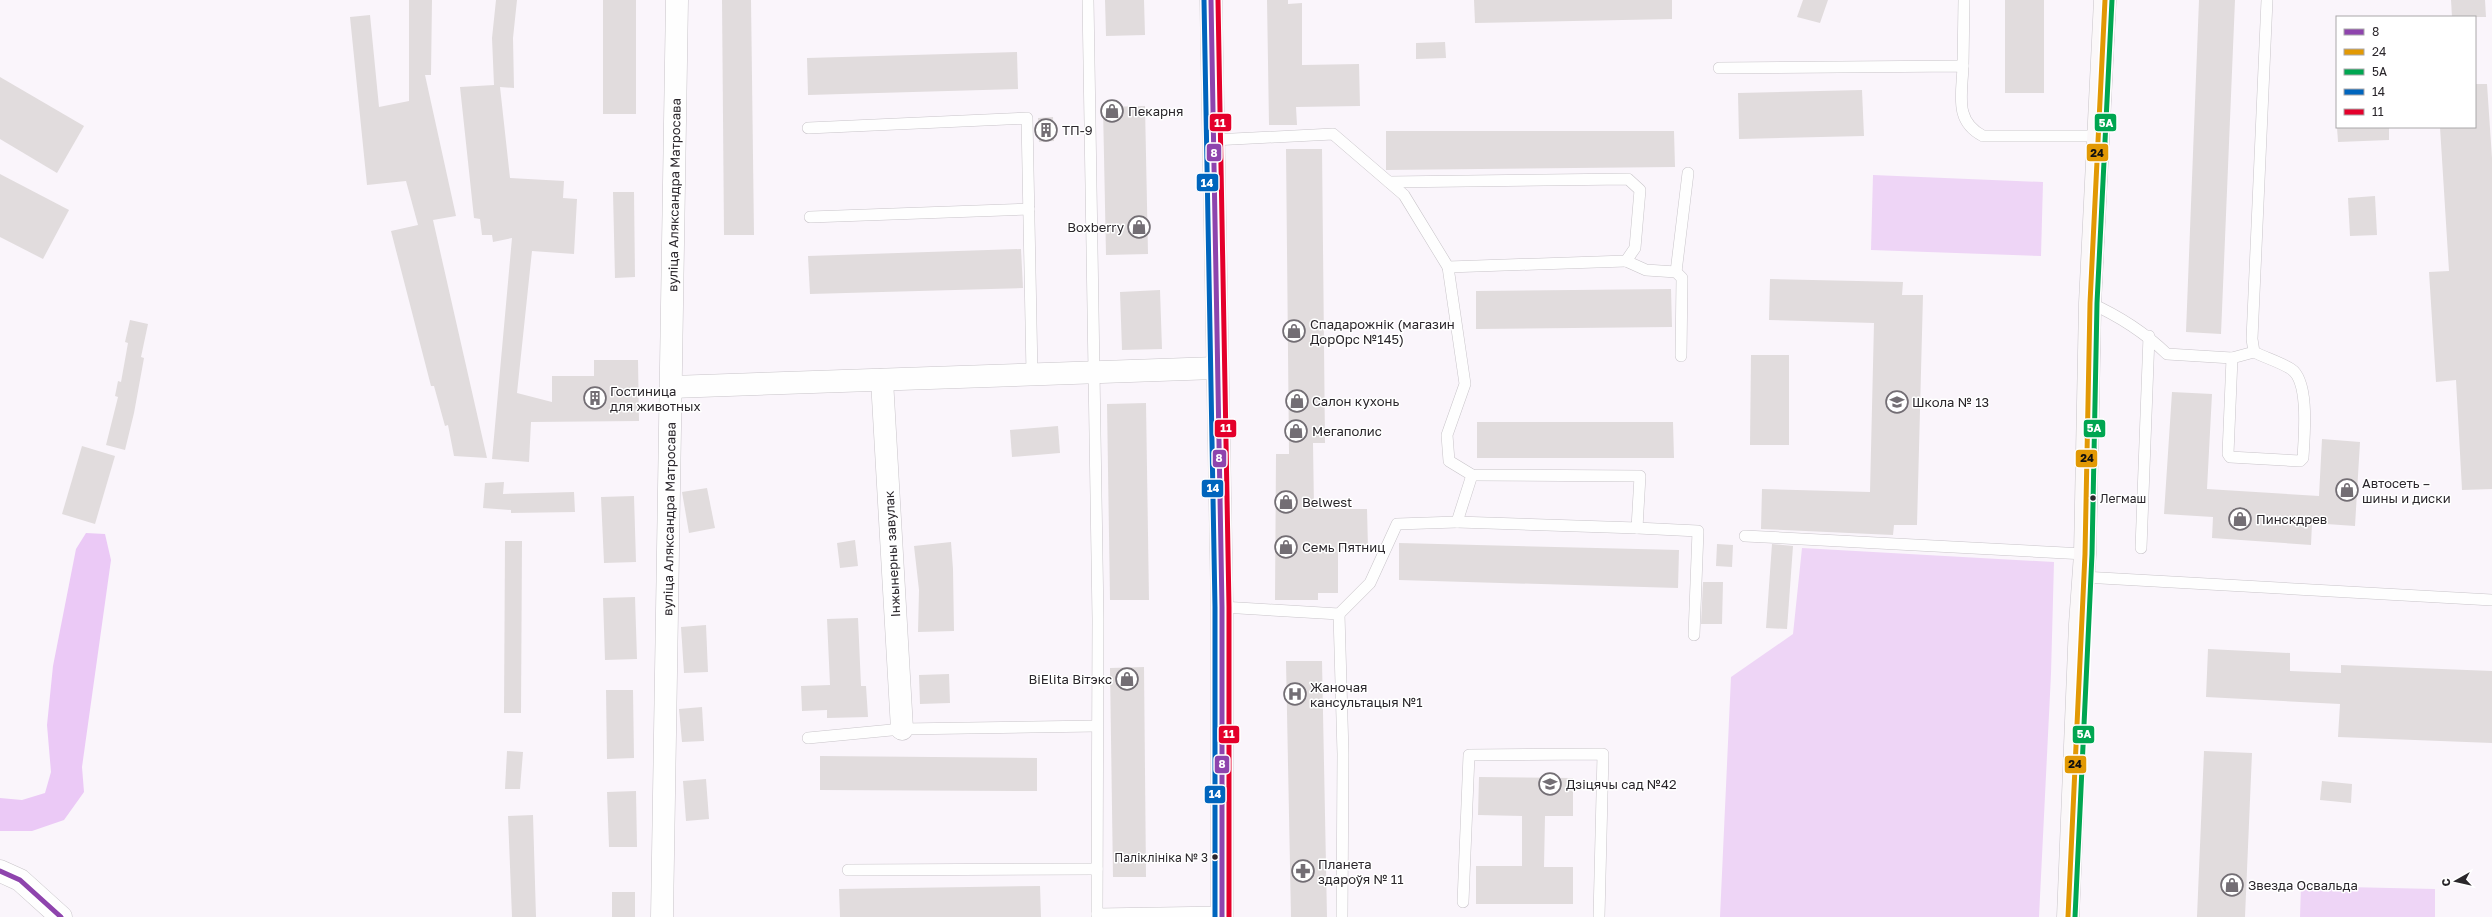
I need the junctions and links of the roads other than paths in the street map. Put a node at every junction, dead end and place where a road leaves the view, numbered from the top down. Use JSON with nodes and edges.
{"nodes":[{"id":1,"x":677,"y":0,"type":"edge"},
{"id":2,"x":1088,"y":0,"type":"edge"},
{"id":3,"x":1211,"y":0,"type":"edge"},
{"id":4,"x":1964,"y":0,"type":"edge"},
{"id":5,"x":2105,"y":0,"type":"edge"},
{"id":6,"x":2267,"y":0,"type":"edge"},
{"id":7,"x":1962,"y":66,"type":"junction"},
{"id":8,"x":1719,"y":68,"type":"dead end"},
{"id":9,"x":808,"y":128,"type":"dead end"},
{"id":10,"x":2100,"y":136,"type":"junction"},
{"id":11,"x":1213,"y":140,"type":"junction"},
{"id":12,"x":1688,"y":173,"type":"dead end"},
{"id":13,"x":1389,"y":182,"type":"junction"},
{"id":14,"x":1029,"y":209,"type":"junction"},
{"id":15,"x":810,"y":217,"type":"dead end"},
{"id":16,"x":1626,"y":261,"type":"junction"},
{"id":17,"x":1448,"y":268,"type":"junction"},
{"id":18,"x":1676,"y":272,"type":"junction"},
{"id":19,"x":2090,"y":303,"type":"junction"},
{"id":20,"x":2149,"y":336,"type":"junction"},
{"id":21,"x":2254,"y":352,"type":"junction"},
{"id":22,"x":1681,"y":356,"type":"dead end"},
{"id":23,"x":2232,"y":358,"type":"junction"},
{"id":24,"x":1216,"y":368,"type":"junction"},
{"id":25,"x":1095,"y":372,"type":"junction"},
{"id":26,"x":1032,"y":374,"type":"junction"},
{"id":27,"x":882,"y":380,"type":"junction"},
{"id":28,"x":672,"y":387,"type":"junction"},
{"id":29,"x":1472,"y":475,"type":"junction"},
{"id":30,"x":1457,"y":522,"type":"junction"},
{"id":31,"x":1637,"y":528,"type":"junction"},
{"id":32,"x":1745,"y":536,"type":"dead end"},
{"id":33,"x":2141,"y":548,"type":"dead end"},
{"id":34,"x":2086,"y":554,"type":"junction"},
{"id":35,"x":2083,"y":577,"type":"junction"},
{"id":36,"x":2492,"y":600,"type":"edge"},
{"id":37,"x":1222,"y":607,"type":"junction"},
{"id":38,"x":1339,"y":614,"type":"junction"},
{"id":39,"x":1694,"y":635,"type":"dead end"},
{"id":40,"x":1097,"y":726,"type":"junction"},
{"id":41,"x":902,"y":729,"type":"junction"},
{"id":42,"x":808,"y":738,"type":"dead end"},
{"id":43,"x":1097,"y":869,"type":"junction"},
{"id":44,"x":848,"y":870,"type":"dead end"},
{"id":45,"x":0,"y":871,"type":"edge"},
{"id":46,"x":1463,"y":902,"type":"dead end"},
{"id":47,"x":1222,"y":914,"type":"edge"},
{"id":48,"x":1097,"y":915,"type":"edge"},
{"id":49,"x":61,"y":917,"type":"edge"},
{"id":50,"x":662,"y":917,"type":"edge"},
{"id":51,"x":1342,"y":917,"type":"edge"},
{"id":52,"x":1599,"y":917,"type":"edge"},
{"id":53,"x":2068,"y":917,"type":"edge"}],
"edges":[{"from":1,"to":28,"type":"street","name":"вуліца Аляксандра Матросава"},
{"from":2,"to":25,"type":"lane"},
{"from":3,"to":11,"type":"main road"},
{"from":4,"to":7,"type":"lane"},
{"from":5,"to":10,"type":"street"},
{"from":6,"to":21,"type":"lane"},
{"from":7,"to":8,"type":"lane"},
{"from":7,"to":10,"type":"lane"},
{"from":9,"to":14,"type":"lane"},
{"from":10,"to":19,"type":"street"},
{"from":11,"to":13,"type":"lane"},
{"from":11,"to":24,"type":"main road"},
{"from":12,"to":18,"type":"lane"},
{"from":13,"to":16,"type":"lane"},
{"from":13,"to":17,"type":"lane"},
{"from":14,"to":15,"type":"lane"},
{"from":14,"to":26,"type":"lane"},
{"from":16,"to":17,"type":"lane"},
{"from":16,"to":18,"type":"lane"},
{"from":17,"to":29,"type":"lane"},
{"from":18,"to":22,"type":"lane"},
{"from":19,"to":20,"type":"lane"},
{"from":19,"to":34,"type":"street"},
{"from":20,"to":23,"type":"lane"},
{"from":20,"to":33,"type":"lane"},
{"from":21,"to":23,"type":"lane"},
{"from":21,"to":23,"type":"lane"},
{"from":24,"to":25,"type":"street"},
{"from":24,"to":37,"type":"main road"},
{"from":25,"to":26,"type":"street"},
{"from":25,"to":40,"type":"lane"},
{"from":26,"to":27,"type":"street"},
{"from":27,"to":28,"type":"street"},
{"from":27,"to":41,"type":"street","name":"Інжынерны завулак"},
{"from":28,"to":50,"type":"street","name":"вуліца Аляксандра Матросава"},
{"from":29,"to":30,"type":"lane"},
{"from":29,"to":31,"type":"lane"},
{"from":30,"to":31,"type":"lane"},
{"from":30,"to":38,"type":"lane"},
{"from":31,"to":39,"type":"lane"},
{"from":32,"to":34,"type":"lane"},
{"from":34,"to":35,"type":"street"},
{"from":35,"to":36,"type":"lane"},
{"from":35,"to":53,"type":"street"},
{"from":37,"to":38,"type":"lane"},
{"from":37,"to":47,"type":"main road"},
{"from":38,"to":51,"type":"lane"},
{"from":40,"to":41,"type":"lane"},
{"from":40,"to":43,"type":"lane"},
{"from":41,"to":42,"type":"lane"},
{"from":43,"to":44,"type":"lane"},
{"from":43,"to":48,"type":"lane"},
{"from":45,"to":49,"type":"street"},
{"from":46,"to":52,"type":"lane"},
{"from":47,"to":48,"type":"lane"}]}
